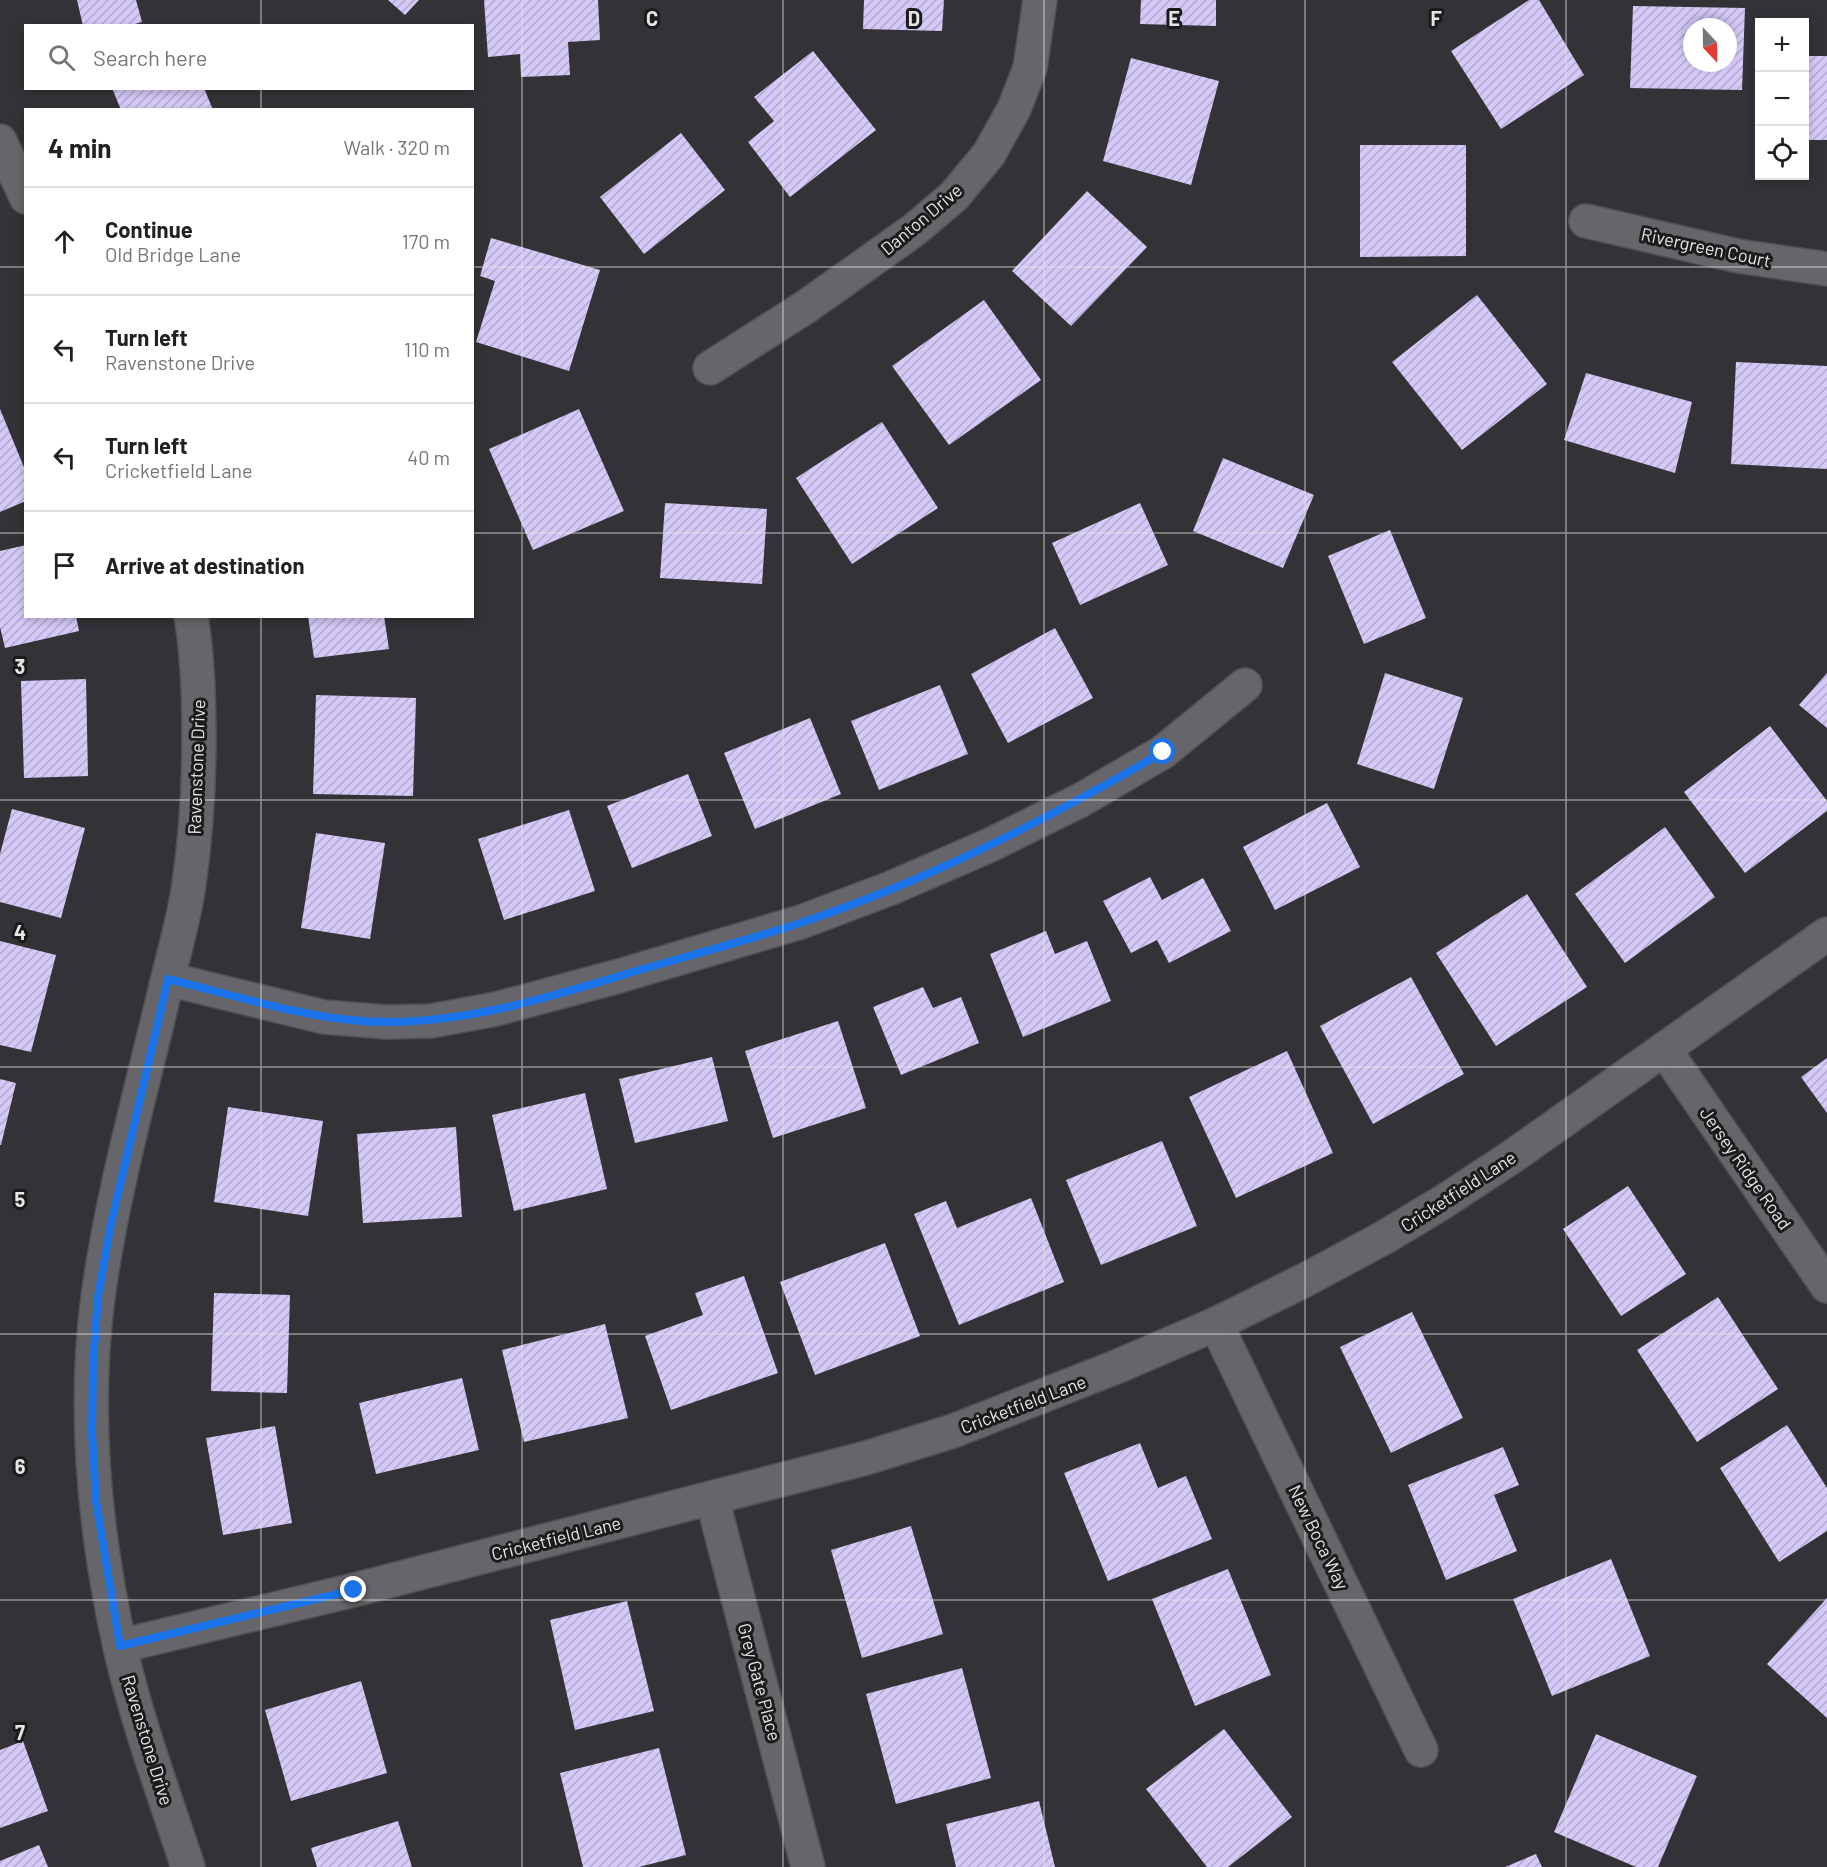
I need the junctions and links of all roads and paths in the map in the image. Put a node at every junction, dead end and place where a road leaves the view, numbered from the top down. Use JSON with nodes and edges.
{"nodes":[{"id":1,"x":1040,"y":0,"type":"edge"},
{"id":2,"x":0,"y":141,"type":"edge"},
{"id":3,"x":24,"y":193,"type":"edge"},
{"id":4,"x":1586,"y":222,"type":"dead end"},
{"id":5,"x":1827,"y":269,"type":"edge"},
{"id":6,"x":710,"y":368,"type":"dead end"},
{"id":7,"x":191,"y":618,"type":"edge"},
{"id":8,"x":1245,"y":685,"type":"dead end"},
{"id":9,"x":1827,"y":934,"type":"edge"},
{"id":10,"x":168,"y":979,"type":"junction"},
{"id":11,"x":1664,"y":1049,"type":"junction"},
{"id":12,"x":1827,"y":1286,"type":"edge"},
{"id":13,"x":1216,"y":1324,"type":"junction"},
{"id":14,"x":712,"y":1498,"type":"junction"},
{"id":15,"x":120,"y":1646,"type":"junction"},
{"id":16,"x":1421,"y":1750,"type":"dead end"},
{"id":17,"x":188,"y":1867,"type":"edge"},
{"id":18,"x":808,"y":1867,"type":"edge"}],
"edges":[{"from":1,"to":6,"type":"street","name":"Danton Drive"},
{"from":2,"to":3,"type":"street"},
{"from":4,"to":5,"type":"street","name":"Rivergreen Court"},
{"from":7,"to":10,"type":"street","name":"Ravenstone Drive"},
{"from":8,"to":10,"type":"street"},
{"from":9,"to":11,"type":"street","name":"Cricketfield Lane"},
{"from":10,"to":15,"type":"street","name":"Ravenstone Drive"},
{"from":11,"to":12,"type":"street","name":"Jersey Ridge Road"},
{"from":11,"to":13,"type":"street","name":"Cricketfield Lane"},
{"from":13,"to":14,"type":"street","name":"Cricketfield Lane"},
{"from":13,"to":16,"type":"street","name":"New Boca Way"},
{"from":14,"to":15,"type":"street","name":"Cricketfield Lane"},
{"from":14,"to":18,"type":"street","name":"Grey Gate Place"},
{"from":15,"to":17,"type":"street","name":"Ravenstone Drive"}]}
